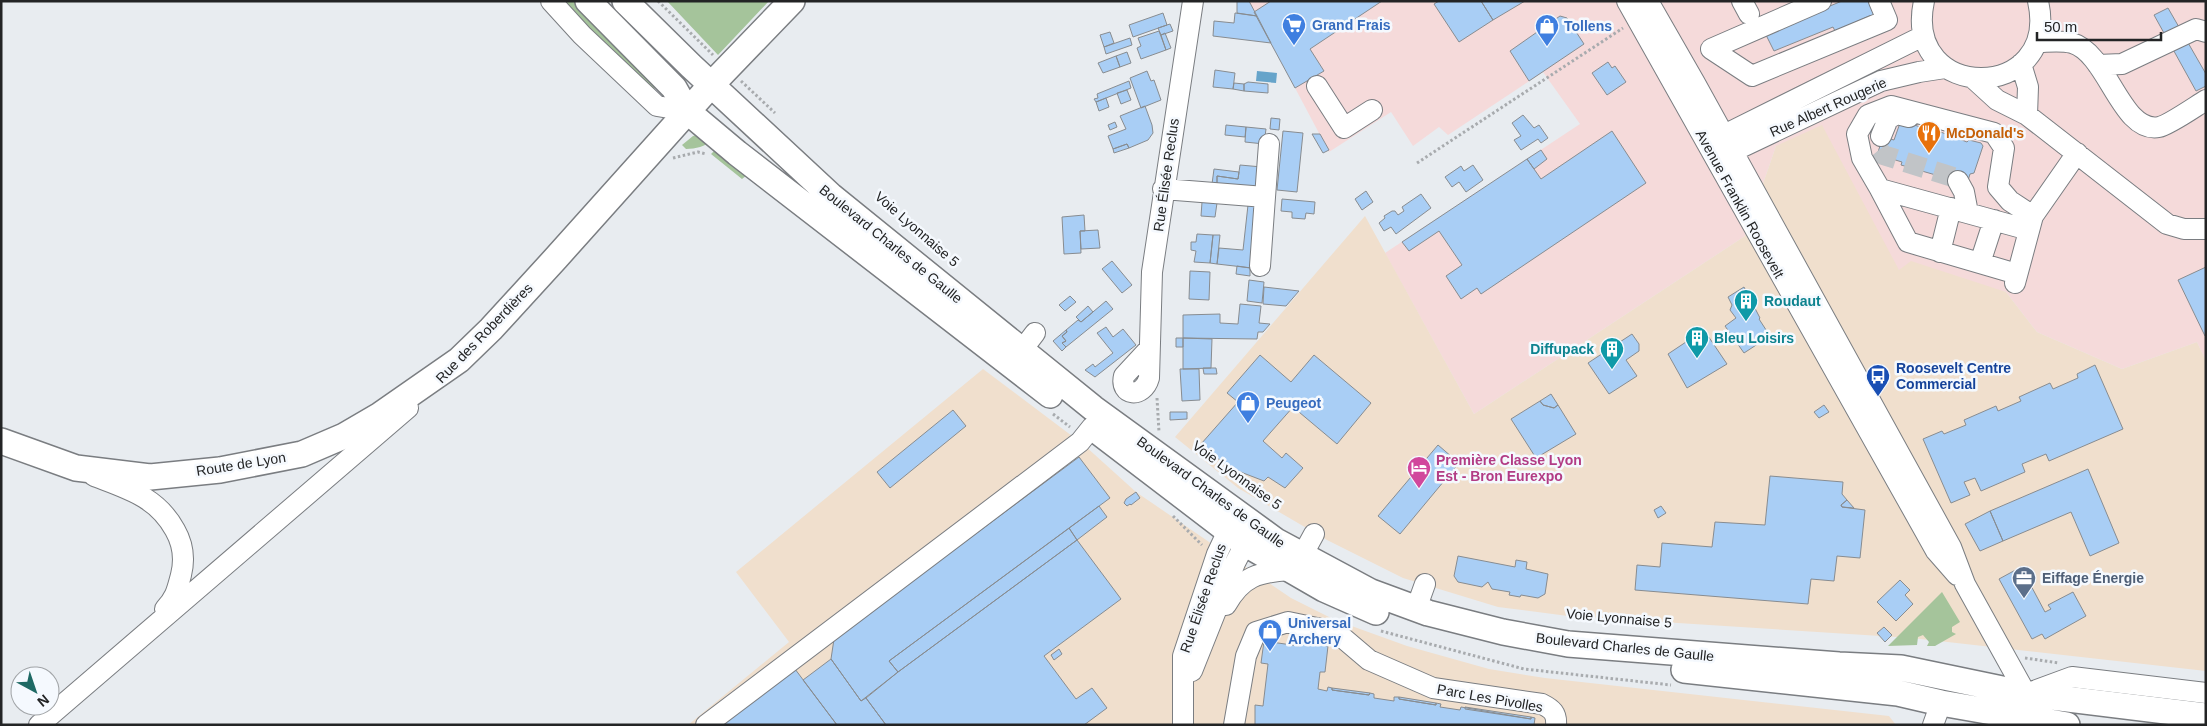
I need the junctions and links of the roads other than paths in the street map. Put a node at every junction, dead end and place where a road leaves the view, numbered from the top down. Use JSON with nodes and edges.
{"nodes":[{"id":1,"x":551,"y":1,"type":"edge"},
{"id":2,"x":588,"y":1,"type":"edge"},
{"id":3,"x":625,"y":1,"type":"edge"},
{"id":4,"x":792,"y":1,"type":"edge"},
{"id":5,"x":1193,"y":1,"type":"edge"},
{"id":6,"x":1627,"y":1,"type":"edge"},
{"id":7,"x":1648,"y":1,"type":"edge"},
{"id":8,"x":1821,"y":1,"type":"edge"},
{"id":9,"x":1880,"y":1,"type":"edge"},
{"id":10,"x":1924,"y":1,"type":"edge"},
{"id":11,"x":2038,"y":1,"type":"edge"},
{"id":12,"x":2206,"y":32,"type":"edge"},
{"id":13,"x":1923,"y":36,"type":"junction"},
{"id":14,"x":2037,"y":42,"type":"junction"},
{"id":15,"x":1822,"y":48,"type":"junction"},
{"id":16,"x":2021,"y":64,"type":"junction"},
{"id":17,"x":2098,"y":66,"type":"junction"},
{"id":18,"x":1945,"y":68,"type":"junction"},
{"id":19,"x":720,"y":76,"type":"junction"},
{"id":20,"x":1838,"y":78,"type":"junction"},
{"id":21,"x":1974,"y":79,"type":"junction"},
{"id":22,"x":1317,"y":86,"type":"dead end"},
{"id":23,"x":2206,"y":100,"type":"edge"},
{"id":24,"x":1372,"y":110,"type":"dead end"},
{"id":25,"x":687,"y":111,"type":"junction"},
{"id":26,"x":2027,"y":115,"type":"junction"},
{"id":27,"x":1940,"y":119,"type":"junction"},
{"id":28,"x":1879,"y":143,"type":"dead end"},
{"id":29,"x":1269,"y":144,"type":"dead end"},
{"id":30,"x":1719,"y":148,"type":"junction"},
{"id":31,"x":2077,"y":153,"type":"junction"},
{"id":32,"x":1958,"y":181,"type":"tunnel mouth"},
{"id":33,"x":1998,"y":187,"type":"junction"},
{"id":34,"x":1163,"y":189,"type":"junction"},
{"id":35,"x":1880,"y":189,"type":"junction"},
{"id":36,"x":1265,"y":196,"type":"junction"},
{"id":37,"x":1973,"y":215,"type":"junction"},
{"id":38,"x":2031,"y":223,"type":"junction"},
{"id":39,"x":2206,"y":229,"type":"edge"},
{"id":40,"x":1940,"y":252,"type":"junction"},
{"id":41,"x":1980,"y":264,"type":"junction"},
{"id":42,"x":1260,"y":266,"type":"dead end"},
{"id":43,"x":1150,"y":349,"type":"junction"},
{"id":44,"x":459,"y":360,"type":"junction"},
{"id":45,"x":1088,"y":432,"type":"junction"},
{"id":46,"x":1,"y":441,"type":"edge"},
{"id":47,"x":76,"y":468,"type":"junction"},
{"id":48,"x":1240,"y":529,"type":"junction"},
{"id":49,"x":1314,"y":534,"type":"dead end"},
{"id":50,"x":1296,"y":563,"type":"junction"},
{"id":51,"x":1425,"y":584,"type":"dead end"},
{"id":52,"x":1416,"y":609,"type":"junction"},
{"id":53,"x":144,"y":633,"type":"junction"},
{"id":54,"x":1194,"y":663,"type":"junction"},
{"id":55,"x":2206,"y":693,"type":"edge"},
{"id":56,"x":2026,"y":694,"type":"junction"},
{"id":57,"x":1937,"y":714,"type":"edge"},
{"id":58,"x":2206,"y":716,"type":"edge"},
{"id":59,"x":1182,"y":720,"type":"edge"},
{"id":60,"x":2042,"y":722,"type":"edge"},
{"id":61,"x":39,"y":725,"type":"edge"},
{"id":62,"x":706,"y":725,"type":"edge"},
{"id":63,"x":1234,"y":725,"type":"edge"},
{"id":64,"x":1556,"y":725,"type":"edge"},
{"id":65,"x":2067,"y":725,"type":"edge"}],
"edges":[{"from":1,"to":25,"type":"street"},
{"from":2,"to":25,"type":"main road"},
{"from":3,"to":19,"type":"main road","name":"Boulevard Charles de Gaulle"},
{"from":4,"to":19,"type":"main road","name":"Rue des Roberdières"},
{"from":5,"to":34,"type":"street","name":"Rue Élisée Reclus"},
{"from":6,"to":30,"type":"street","name":"Avenue Franklin Roosevelt"},
{"from":7,"to":30,"type":"street","name":"Avenue Franklin Roosevelt"},
{"from":8,"to":15,"type":"street"},
{"from":9,"to":15,"type":"street"},
{"from":10,"to":13,"type":"street"},
{"from":11,"to":14,"type":"street"},
{"from":12,"to":17,"type":"street"},
{"from":13,"to":18,"type":"street"},
{"from":13,"to":20,"type":"street","name":"Rue Albert Rougerie"},
{"from":14,"to":16,"type":"street"},
{"from":14,"to":17,"type":"street"},
{"from":15,"to":20,"type":"street"},
{"from":16,"to":21,"type":"street"},
{"from":16,"to":26,"type":"street"},
{"from":17,"to":23,"type":"street"},
{"from":18,"to":21,"type":"street"},
{"from":18,"to":30,"type":"street","name":"Rue Albert Rougerie"},
{"from":19,"to":25,"type":"main road","name":"Rue des Roberdières"},
{"from":19,"to":48,"type":"main road","name":"Boulevard Charles de Gaulle"},
{"from":20,"to":30,"type":"street","name":"Rue Albert Rougerie"},
{"from":21,"to":26,"type":"street"},
{"from":22,"to":24,"type":"street"},
{"from":25,"to":44,"type":"main road","name":"Rue des Roberdières"},
{"from":25,"to":45,"type":"main road"},
{"from":26,"to":31,"type":"street"},
{"from":27,"to":28,"type":"street"},
{"from":27,"to":33,"type":"street"},
{"from":27,"to":35,"type":"street"},
{"from":29,"to":36,"type":"street"},
{"from":30,"to":56,"type":"street","name":"Avenue Franklin Roosevelt"},
{"from":31,"to":38,"type":"street"},
{"from":31,"to":39,"type":"street"},
{"from":32,"to":37,"type":"street"},
{"from":33,"to":37,"type":"street"},
{"from":33,"to":38,"type":"street"},
{"from":34,"to":36,"type":"street"},
{"from":34,"to":43,"type":"street","name":"Rue Élisée Reclus"},
{"from":35,"to":37,"type":"street"},
{"from":35,"to":40,"type":"street"},
{"from":36,"to":42,"type":"street"},
{"from":37,"to":38,"type":"street"},
{"from":37,"to":40,"type":"street"},
{"from":37,"to":41,"type":"street"},
{"from":38,"to":41,"type":"street"},
{"from":40,"to":41,"type":"street"},
{"from":43,"to":43,"type":"street","name":"Rue Élisée Reclus"},
{"from":44,"to":47,"type":"main road","name":"Route de Lyon"},
{"from":44,"to":53,"type":"street","name":"Rue des Roberdières"},
{"from":45,"to":48,"type":"main road"},
{"from":45,"to":62,"type":"street"},
{"from":46,"to":47,"type":"main road","name":"Route de Lyon"},
{"from":47,"to":53,"type":"street","name":"Rue des Roberdières"},
{"from":48,"to":50,"type":"main road","name":"Boulevard Charles de Gaulle"},
{"from":48,"to":54,"type":"street","name":"Rue Élisée Reclus"},
{"from":48,"to":59,"type":"street","name":"Rue Élisée Reclus"},
{"from":49,"to":50,"type":"street"},
{"from":50,"to":52,"type":"main road","name":"Boulevard Charles de Gaulle"},
{"from":50,"to":54,"type":"street","name":"Rue Élisée Reclus"},
{"from":50,"to":57,"type":"main road","name":"Boulevard Charles de Gaulle"},
{"from":51,"to":52,"type":"street"},
{"from":52,"to":56,"type":"main road","name":"Boulevard Charles de Gaulle"},
{"from":53,"to":61,"type":"street","name":"Rue des Roberdières"},
{"from":54,"to":59,"type":"street","name":"Rue Élisée Reclus"},
{"from":55,"to":56,"type":"street"},
{"from":56,"to":58,"type":"main road","name":"Boulevard Charles de Gaulle"},
{"from":56,"to":60,"type":"street","name":"Avenue Franklin Roosevelt"},
{"from":57,"to":60,"type":"main road","name":"Boulevard Charles de Gaulle"},
{"from":60,"to":65,"type":"main road","name":"Boulevard Charles de Gaulle"},
{"from":63,"to":64,"type":"street","name":"Parc Les Pivolles"}]}
